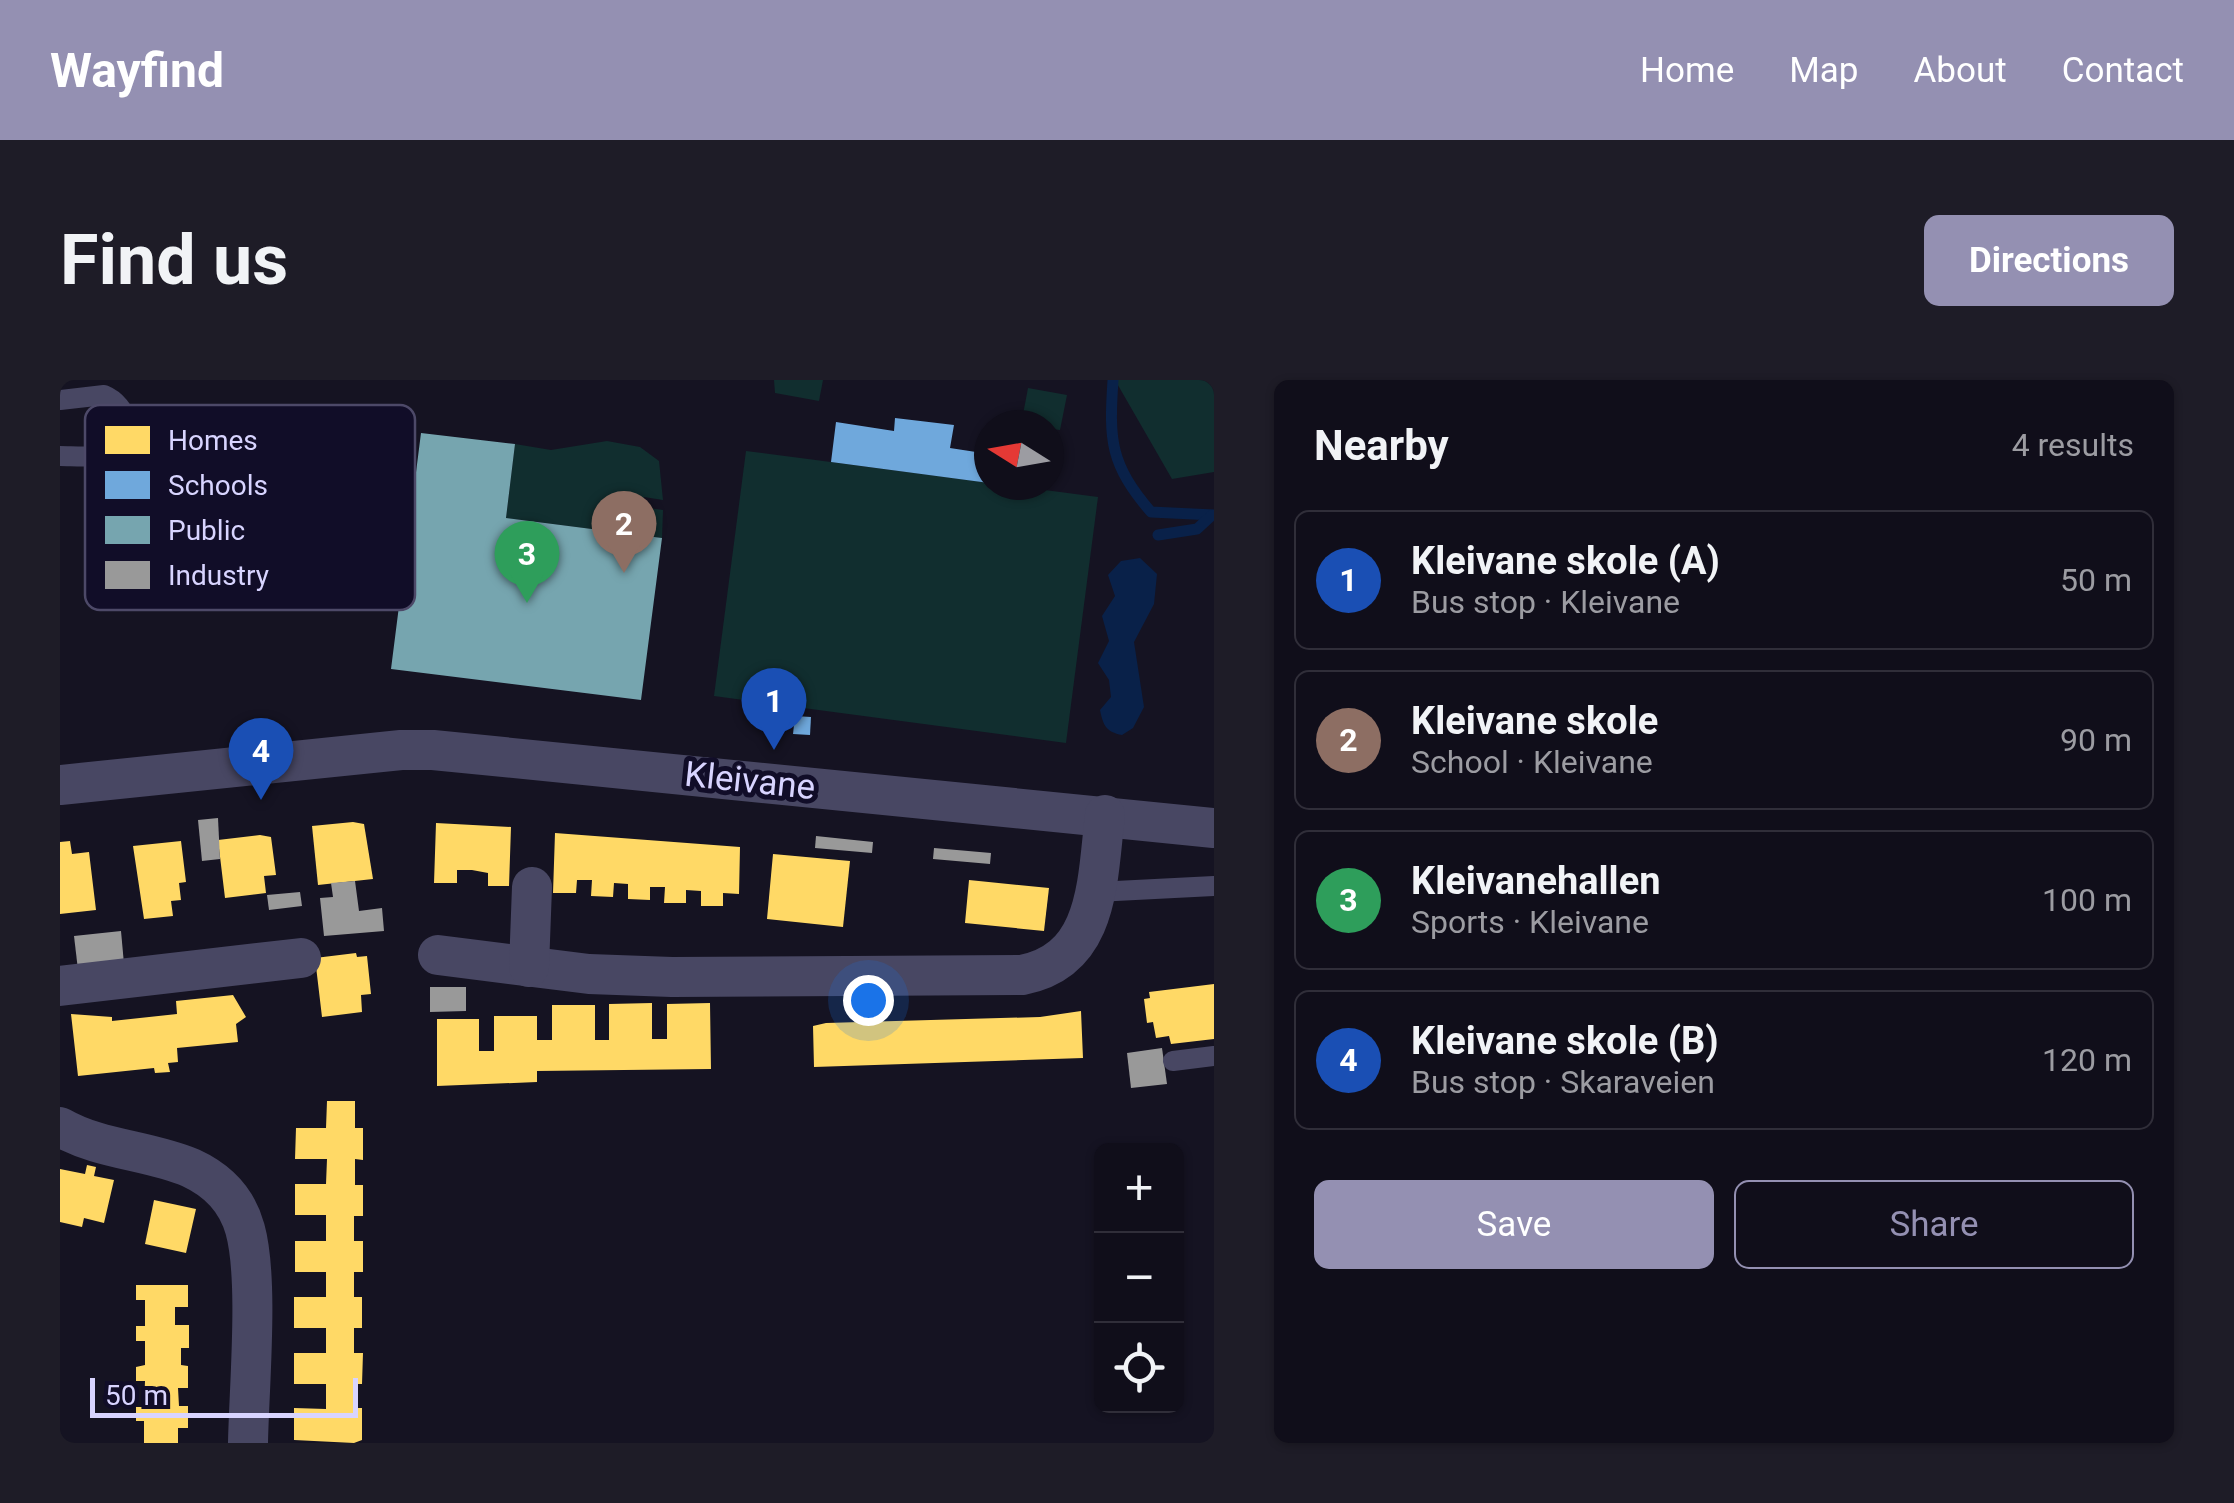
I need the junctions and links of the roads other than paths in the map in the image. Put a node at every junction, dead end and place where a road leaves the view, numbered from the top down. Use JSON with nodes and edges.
{"nodes":[{"id":1,"x":60,"y":400,"type":"edge"},
{"id":2,"x":119,"y":405,"type":"edge"},
{"id":3,"x":60,"y":785,"type":"edge"},
{"id":4,"x":1104,"y":814,"type":"junction"},
{"id":5,"x":1214,"y":828,"type":"edge"},
{"id":6,"x":1214,"y":886,"type":"edge"},
{"id":7,"x":532,"y":887,"type":"dead end"},
{"id":8,"x":1096,"y":892,"type":"junction"},
{"id":9,"x":438,"y":955,"type":"dead end"},
{"id":10,"x":301,"y":958,"type":"dead end"},
{"id":11,"x":529,"y":967,"type":"junction"},
{"id":12,"x":60,"y":986,"type":"edge"},
{"id":13,"x":1214,"y":1056,"type":"edge"},
{"id":14,"x":1173,"y":1062,"type":"dead end"},
{"id":15,"x":60,"y":1127,"type":"edge"},
{"id":16,"x":248,"y":1443,"type":"edge"}],
"edges":[{"from":1,"to":2,"type":"lane"},
{"from":3,"to":4,"type":"street","name":"Kleivane"},
{"from":4,"to":5,"type":"street","name":"Kleivane"},
{"from":4,"to":8,"type":"street"},
{"from":6,"to":8,"type":"lane"},
{"from":7,"to":11,"type":"street"},
{"from":8,"to":11,"type":"street"},
{"from":9,"to":11,"type":"street"},
{"from":10,"to":12,"type":"street"},
{"from":13,"to":14,"type":"lane"},
{"from":15,"to":16,"type":"street"}]}
